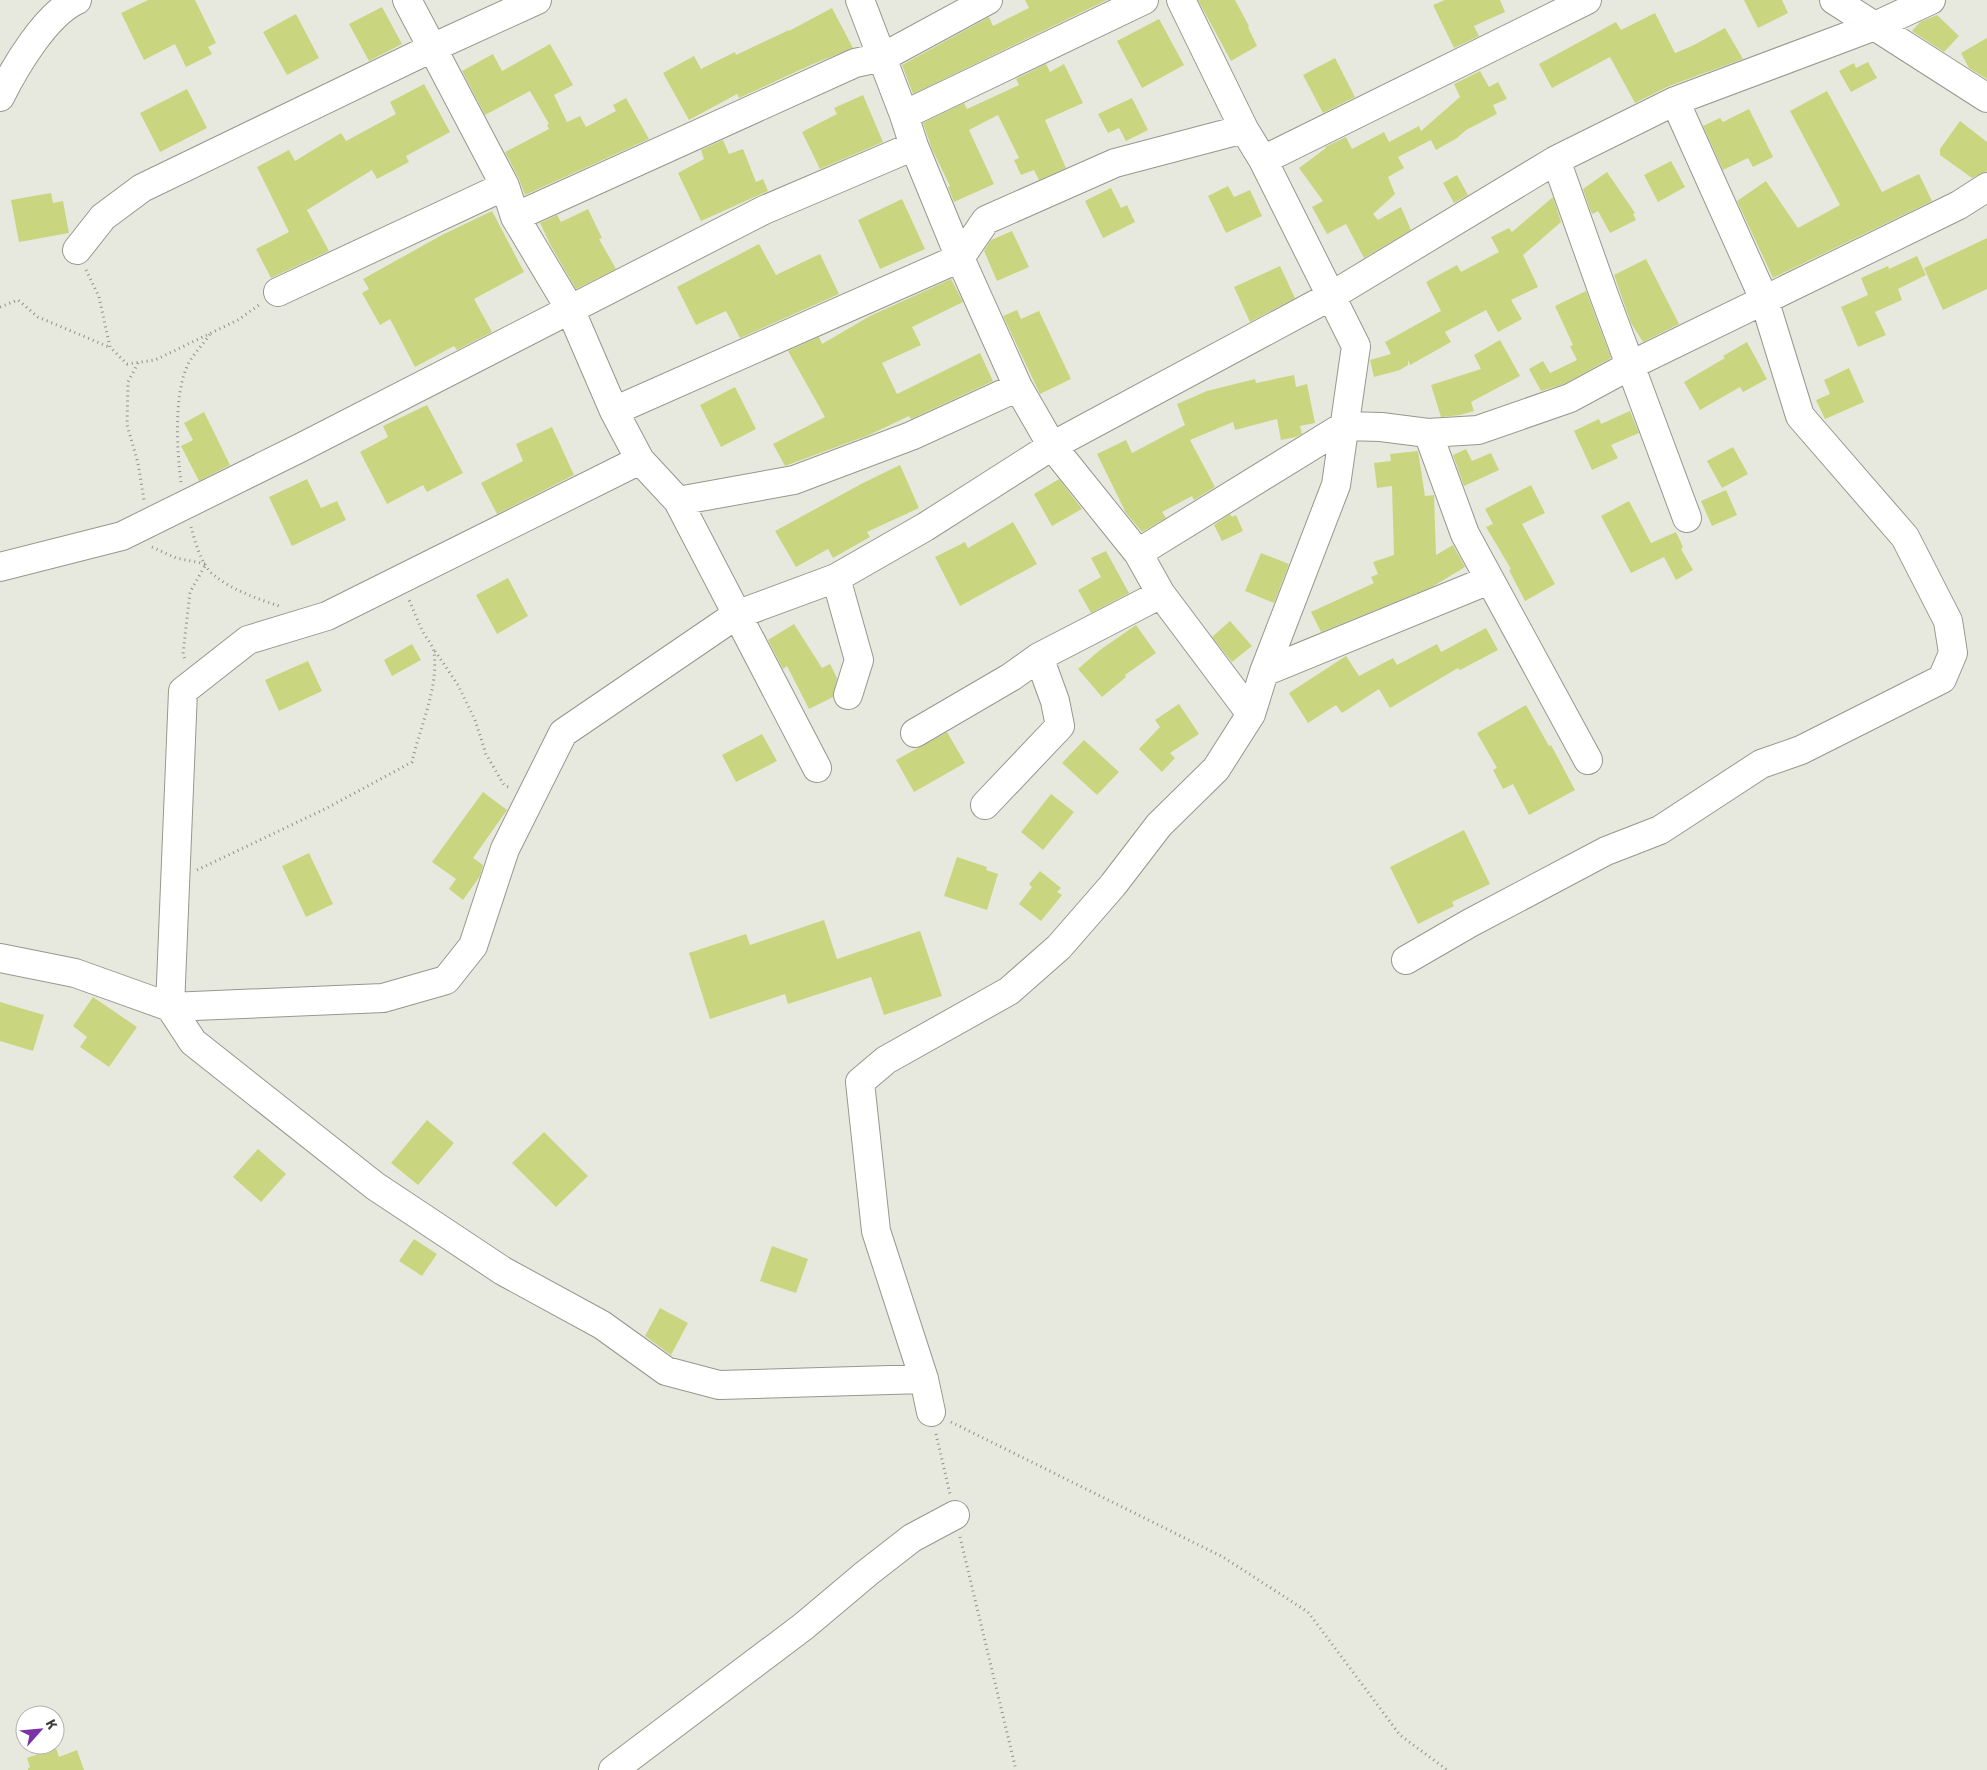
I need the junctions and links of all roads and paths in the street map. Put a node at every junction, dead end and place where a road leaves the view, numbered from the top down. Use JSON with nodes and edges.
{"nodes":[{"id":1,"x":77,"y":0,"type":"edge"},
{"id":2,"x":407,"y":0,"type":"edge"},
{"id":3,"x":536,"y":0,"type":"edge"},
{"id":4,"x":860,"y":0,"type":"edge"},
{"id":5,"x":988,"y":0,"type":"edge"},
{"id":6,"x":1144,"y":0,"type":"edge"},
{"id":7,"x":1181,"y":0,"type":"edge"},
{"id":8,"x":1587,"y":0,"type":"edge"},
{"id":9,"x":1834,"y":0,"type":"edge"},
{"id":10,"x":1931,"y":0,"type":"edge"},
{"id":11,"x":1875,"y":26,"type":"junction"},
{"id":12,"x":432,"y":48,"type":"junction"},
{"id":13,"x":883,"y":57,"type":"junction"},
{"id":14,"x":1986,"y":96,"type":"edge"},
{"id":15,"x":0,"y":97,"type":"edge"},
{"id":16,"x":1675,"y":101,"type":"junction"},
{"id":17,"x":904,"y":115,"type":"junction"},
{"id":18,"x":1244,"y":129,"type":"junction"},
{"id":19,"x":914,"y":146,"type":"junction"},
{"id":20,"x":1263,"y":160,"type":"junction"},
{"id":21,"x":1556,"y":160,"type":"junction"},
{"id":22,"x":505,"y":186,"type":"junction"},
{"id":23,"x":1987,"y":187,"type":"edge"},
{"id":24,"x":515,"y":217,"type":"junction"},
{"id":25,"x":77,"y":250,"type":"joint"},
{"id":26,"x":960,"y":258,"type":"junction"},
{"id":27,"x":278,"y":292,"type":"joint"},
{"id":28,"x":1331,"y":296,"type":"junction"},
{"id":29,"x":1764,"y":299,"type":"junction"},
{"id":30,"x":0,"y":307,"type":"edge"},
{"id":31,"x":570,"y":309,"type":"junction"},
{"id":32,"x":210,"y":334,"type":"junction"},
{"id":33,"x":110,"y":347,"type":"junction"},
{"id":34,"x":138,"y":362,"type":"junction"},
{"id":35,"x":1631,"y":365,"type":"junction"},
{"id":36,"x":1018,"y":387,"type":"junction"},
{"id":37,"x":614,"y":411,"type":"junction"},
{"id":38,"x":1344,"y":426,"type":"junction"},
{"id":39,"x":1428,"y":433,"type":"junction"},
{"id":40,"x":1052,"y":446,"type":"junction"},
{"id":41,"x":640,"y":460,"type":"junction"},
{"id":42,"x":678,"y":501,"type":"junction"},
{"id":43,"x":185,"y":506,"type":"junction"},
{"id":44,"x":1687,"y":518,"type":"dead end"},
{"id":45,"x":138,"y":529,"type":"junction"},
{"id":46,"x":1138,"y":553,"type":"junction"},
{"id":47,"x":206,"y":564,"type":"junction"},
{"id":48,"x":0,"y":567,"type":"edge"},
{"id":49,"x":836,"y":578,"type":"junction"},
{"id":50,"x":399,"y":579,"type":"junction"},
{"id":51,"x":1489,"y":580,"type":"junction"},
{"id":52,"x":1161,"y":594,"type":"junction"},
{"id":53,"x":736,"y":615,"type":"junction"},
{"id":54,"x":304,"y":624,"type":"junction"},
{"id":55,"x":434,"y":651,"type":"junction"},
{"id":56,"x":1039,"y":657,"type":"junction"},
{"id":57,"x":1264,"y":672,"type":"junction"},
{"id":58,"x":194,"y":682,"type":"junction"},
{"id":59,"x":848,"y":695,"type":"dead end"},
{"id":60,"x":1251,"y":714,"type":"junction"},
{"id":61,"x":915,"y":733,"type":"dead end"},
{"id":62,"x":1588,"y":760,"type":"dead end"},
{"id":63,"x":817,"y":768,"type":"dead end"},
{"id":64,"x":532,"y":796,"type":"junction"},
{"id":65,"x":985,"y":805,"type":"dead end"},
{"id":66,"x":175,"y":879,"type":"junction"},
{"id":67,"x":0,"y":958,"type":"edge"},
{"id":68,"x":1406,"y":960,"type":"dead end"},
{"id":69,"x":170,"y":1007,"type":"junction"},
{"id":70,"x":924,"y":1379,"type":"junction"},
{"id":71,"x":931,"y":1412,"type":"junction"},
{"id":72,"x":955,"y":1515,"type":"junction"},
{"id":73,"x":613,"y":1770,"type":"edge"},
{"id":74,"x":1016,"y":1770,"type":"edge"},
{"id":75,"x":1447,"y":1770,"type":"edge"}],
"edges":[{"from":1,"to":15,"type":"street"},
{"from":2,"to":12,"type":"street"},
{"from":3,"to":12,"type":"street"},
{"from":4,"to":13,"type":"street"},
{"from":5,"to":13,"type":"street"},
{"from":6,"to":17,"type":"street"},
{"from":7,"to":18,"type":"street"},
{"from":8,"to":20,"type":"street"},
{"from":9,"to":11,"type":"street"},
{"from":10,"to":11,"type":"street"},
{"from":11,"to":14,"type":"street"},
{"from":11,"to":16,"type":"street"},
{"from":12,"to":22,"type":"street"},
{"from":12,"to":25,"type":"street"},
{"from":13,"to":17,"type":"street"},
{"from":13,"to":24,"type":"street"},
{"from":16,"to":21,"type":"street"},
{"from":16,"to":29,"type":"street"},
{"from":17,"to":19,"type":"street"},
{"from":18,"to":20,"type":"street"},
{"from":18,"to":26,"type":"street"},
{"from":19,"to":26,"type":"street"},
{"from":19,"to":31,"type":"street"},
{"from":20,"to":28,"type":"street"},
{"from":21,"to":28,"type":"street"},
{"from":21,"to":35,"type":"street"},
{"from":22,"to":24,"type":"street"},
{"from":22,"to":27,"type":"street"},
{"from":23,"to":29,"type":"street"},
{"from":24,"to":31,"type":"street"},
{"from":25,"to":33,"type":"path"},
{"from":26,"to":36,"type":"street"},
{"from":26,"to":37,"type":"street"},
{"from":27,"to":32,"type":"path"},
{"from":28,"to":38,"type":"street"},
{"from":28,"to":40,"type":"street"},
{"from":29,"to":35,"type":"street"},
{"from":29,"to":68,"type":"street"},
{"from":30,"to":33,"type":"path"},
{"from":31,"to":37,"type":"street"},
{"from":31,"to":43,"type":"street"},
{"from":32,"to":34,"type":"path"},
{"from":32,"to":43,"type":"path"},
{"from":33,"to":34,"type":"path"},
{"from":34,"to":45,"type":"path"},
{"from":35,"to":39,"type":"street"},
{"from":35,"to":44,"type":"street"},
{"from":36,"to":40,"type":"street"},
{"from":36,"to":42,"type":"street"},
{"from":37,"to":41,"type":"street"},
{"from":38,"to":39,"type":"street"},
{"from":38,"to":46,"type":"street"},
{"from":38,"to":57,"type":"street"},
{"from":39,"to":51,"type":"street"},
{"from":40,"to":46,"type":"street"},
{"from":40,"to":49,"type":"street"},
{"from":41,"to":42,"type":"street"},
{"from":41,"to":50,"type":"street"},
{"from":42,"to":53,"type":"street"},
{"from":43,"to":45,"type":"street"},
{"from":43,"to":47,"type":"path"},
{"from":45,"to":47,"type":"path"},
{"from":45,"to":48,"type":"street"},
{"from":46,"to":52,"type":"street"},
{"from":47,"to":54,"type":"path"},
{"from":47,"to":58,"type":"path"},
{"from":49,"to":53,"type":"street"},
{"from":49,"to":59,"type":"street"},
{"from":50,"to":54,"type":"street"},
{"from":50,"to":55,"type":"path"},
{"from":51,"to":57,"type":"street"},
{"from":51,"to":62,"type":"street"},
{"from":52,"to":56,"type":"street"},
{"from":52,"to":60,"type":"street"},
{"from":53,"to":63,"type":"street"},
{"from":53,"to":64,"type":"street"},
{"from":54,"to":58,"type":"street"},
{"from":55,"to":64,"type":"path"},
{"from":55,"to":66,"type":"path"},
{"from":56,"to":61,"type":"street"},
{"from":56,"to":65,"type":"street"},
{"from":57,"to":60,"type":"street"},
{"from":58,"to":66,"type":"street"},
{"from":60,"to":70,"type":"street"},
{"from":64,"to":69,"type":"street"},
{"from":66,"to":69,"type":"street"},
{"from":67,"to":69,"type":"street"},
{"from":69,"to":70,"type":"street"},
{"from":70,"to":71,"type":"street"},
{"from":71,"to":72,"type":"path"},
{"from":71,"to":75,"type":"path"},
{"from":72,"to":73,"type":"street"},
{"from":72,"to":74,"type":"path"}]}
